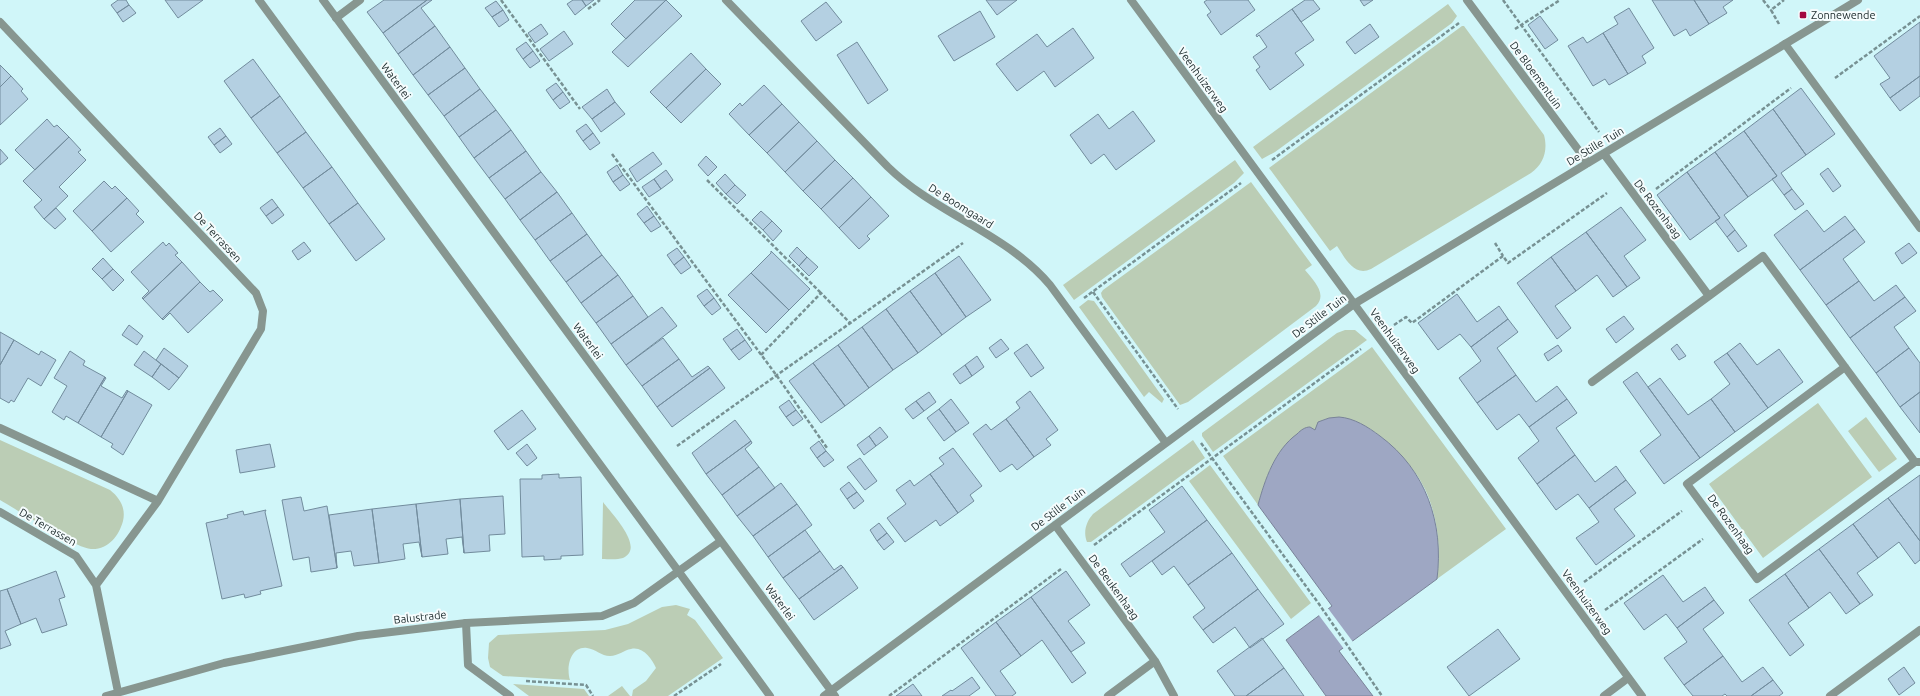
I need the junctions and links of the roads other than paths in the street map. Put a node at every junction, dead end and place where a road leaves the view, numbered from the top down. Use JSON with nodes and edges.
{"nodes":[{"id":1,"x":258,"y":0,"type":"edge"},
{"id":2,"x":323,"y":0,"type":"edge"},
{"id":3,"x":360,"y":0,"type":"edge"},
{"id":4,"x":726,"y":0,"type":"edge"},
{"id":5,"x":1131,"y":0,"type":"edge"},
{"id":6,"x":1467,"y":0,"type":"edge"},
{"id":7,"x":1858,"y":0,"type":"edge"},
{"id":8,"x":336,"y":18,"type":"junction"},
{"id":9,"x":0,"y":22,"type":"edge"},
{"id":10,"x":1787,"y":43,"type":"junction"},
{"id":11,"x":1604,"y":154,"type":"junction"},
{"id":12,"x":1588,"y":163,"type":"junction"},
{"id":13,"x":1920,"y":228,"type":"edge"},
{"id":14,"x":1709,"y":296,"type":"junction"},
{"id":15,"x":1354,"y":304,"type":"junction"},
{"id":16,"x":1846,"y":367,"type":"junction"},
{"id":17,"x":1592,"y":382,"type":"dead end"},
{"id":18,"x":0,"y":428,"type":"edge"},
{"id":19,"x":1166,"y":443,"type":"junction"},
{"id":20,"x":1918,"y":462,"type":"edge"},
{"id":21,"x":158,"y":501,"type":"junction"},
{"id":22,"x":0,"y":512,"type":"edge"},
{"id":23,"x":1055,"y":525,"type":"junction"},
{"id":24,"x":721,"y":541,"type":"junction"},
{"id":25,"x":679,"y":571,"type":"junction"},
{"id":26,"x":96,"y":585,"type":"junction"},
{"id":27,"x":466,"y":623,"type":"junction"},
{"id":28,"x":1920,"y":630,"type":"edge"},
{"id":29,"x":1154,"y":661,"type":"junction"},
{"id":30,"x":1628,"y":678,"type":"junction"},
{"id":31,"x":118,"y":692,"type":"junction"},
{"id":32,"x":833,"y":693,"type":"edge"},
{"id":33,"x":106,"y":696,"type":"edge"},
{"id":34,"x":510,"y":696,"type":"edge"},
{"id":35,"x":770,"y":696,"type":"edge"},
{"id":36,"x":824,"y":696,"type":"edge"},
{"id":37,"x":1108,"y":696,"type":"edge"},
{"id":38,"x":1174,"y":696,"type":"edge"},
{"id":39,"x":1604,"y":696,"type":"edge"},
{"id":40,"x":1642,"y":696,"type":"edge"},
{"id":41,"x":1830,"y":696,"type":"edge"}],
"edges":[{"from":1,"to":25,"type":"street"},
{"from":2,"to":8,"type":"street","name":"Waterlei"},
{"from":3,"to":8,"type":"street"},
{"from":4,"to":19,"type":"street","name":"De Boomgaard"},
{"from":5,"to":15,"type":"street","name":"Veenhuizerweg"},
{"from":6,"to":12,"type":"street","name":"De Bloementuin"},
{"from":7,"to":10,"type":"street","name":"De Stille Tuin"},
{"from":8,"to":24,"type":"street","name":"Waterlei"},
{"from":9,"to":21,"type":"street","name":"De Terrassen"},
{"from":10,"to":11,"type":"street","name":"De Stille Tuin"},
{"from":10,"to":13,"type":"street"},
{"from":11,"to":12,"type":"street","name":"De Stille Tuin"},
{"from":11,"to":14,"type":"street","name":"De Rozenhaag"},
{"from":12,"to":15,"type":"street","name":"De Stille Tuin"},
{"from":14,"to":16,"type":"street","name":"De Rozenhaag"},
{"from":14,"to":17,"type":"street","name":"De Rozenhaag"},
{"from":15,"to":19,"type":"street","name":"De Stille Tuin"},
{"from":15,"to":30,"type":"street","name":"Veenhuizerweg"},
{"from":16,"to":20,"type":"street","name":"De Rozenhaag"},
{"from":16,"to":20,"type":"street","name":"De Rozenhaag"},
{"from":18,"to":21,"type":"street"},
{"from":19,"to":23,"type":"street","name":"De Stille Tuin"},
{"from":21,"to":26,"type":"street","name":"De Terrassen"},
{"from":22,"to":26,"type":"street","name":"De Terrassen"},
{"from":23,"to":29,"type":"street","name":"De Beukenhaag"},
{"from":23,"to":32,"type":"street","name":"De Stille Tuin"},
{"from":24,"to":25,"type":"street","name":"Balustrade"},
{"from":24,"to":32,"type":"street","name":"Waterlei"},
{"from":25,"to":27,"type":"street","name":"Balustrade"},
{"from":25,"to":35,"type":"street"},
{"from":26,"to":31,"type":"street","name":"De Terrassen"},
{"from":27,"to":31,"type":"street","name":"Balustrade"},
{"from":27,"to":34,"type":"street"},
{"from":28,"to":41,"type":"street"},
{"from":29,"to":37,"type":"street"},
{"from":29,"to":38,"type":"street","name":"De Beukenhaag"},
{"from":30,"to":39,"type":"street"},
{"from":30,"to":40,"type":"street","name":"Veenhuizerweg"},
{"from":31,"to":33,"type":"street","name":"Balustrade"},
{"from":32,"to":36,"type":"street","name":"De Stille Tuin"}]}
